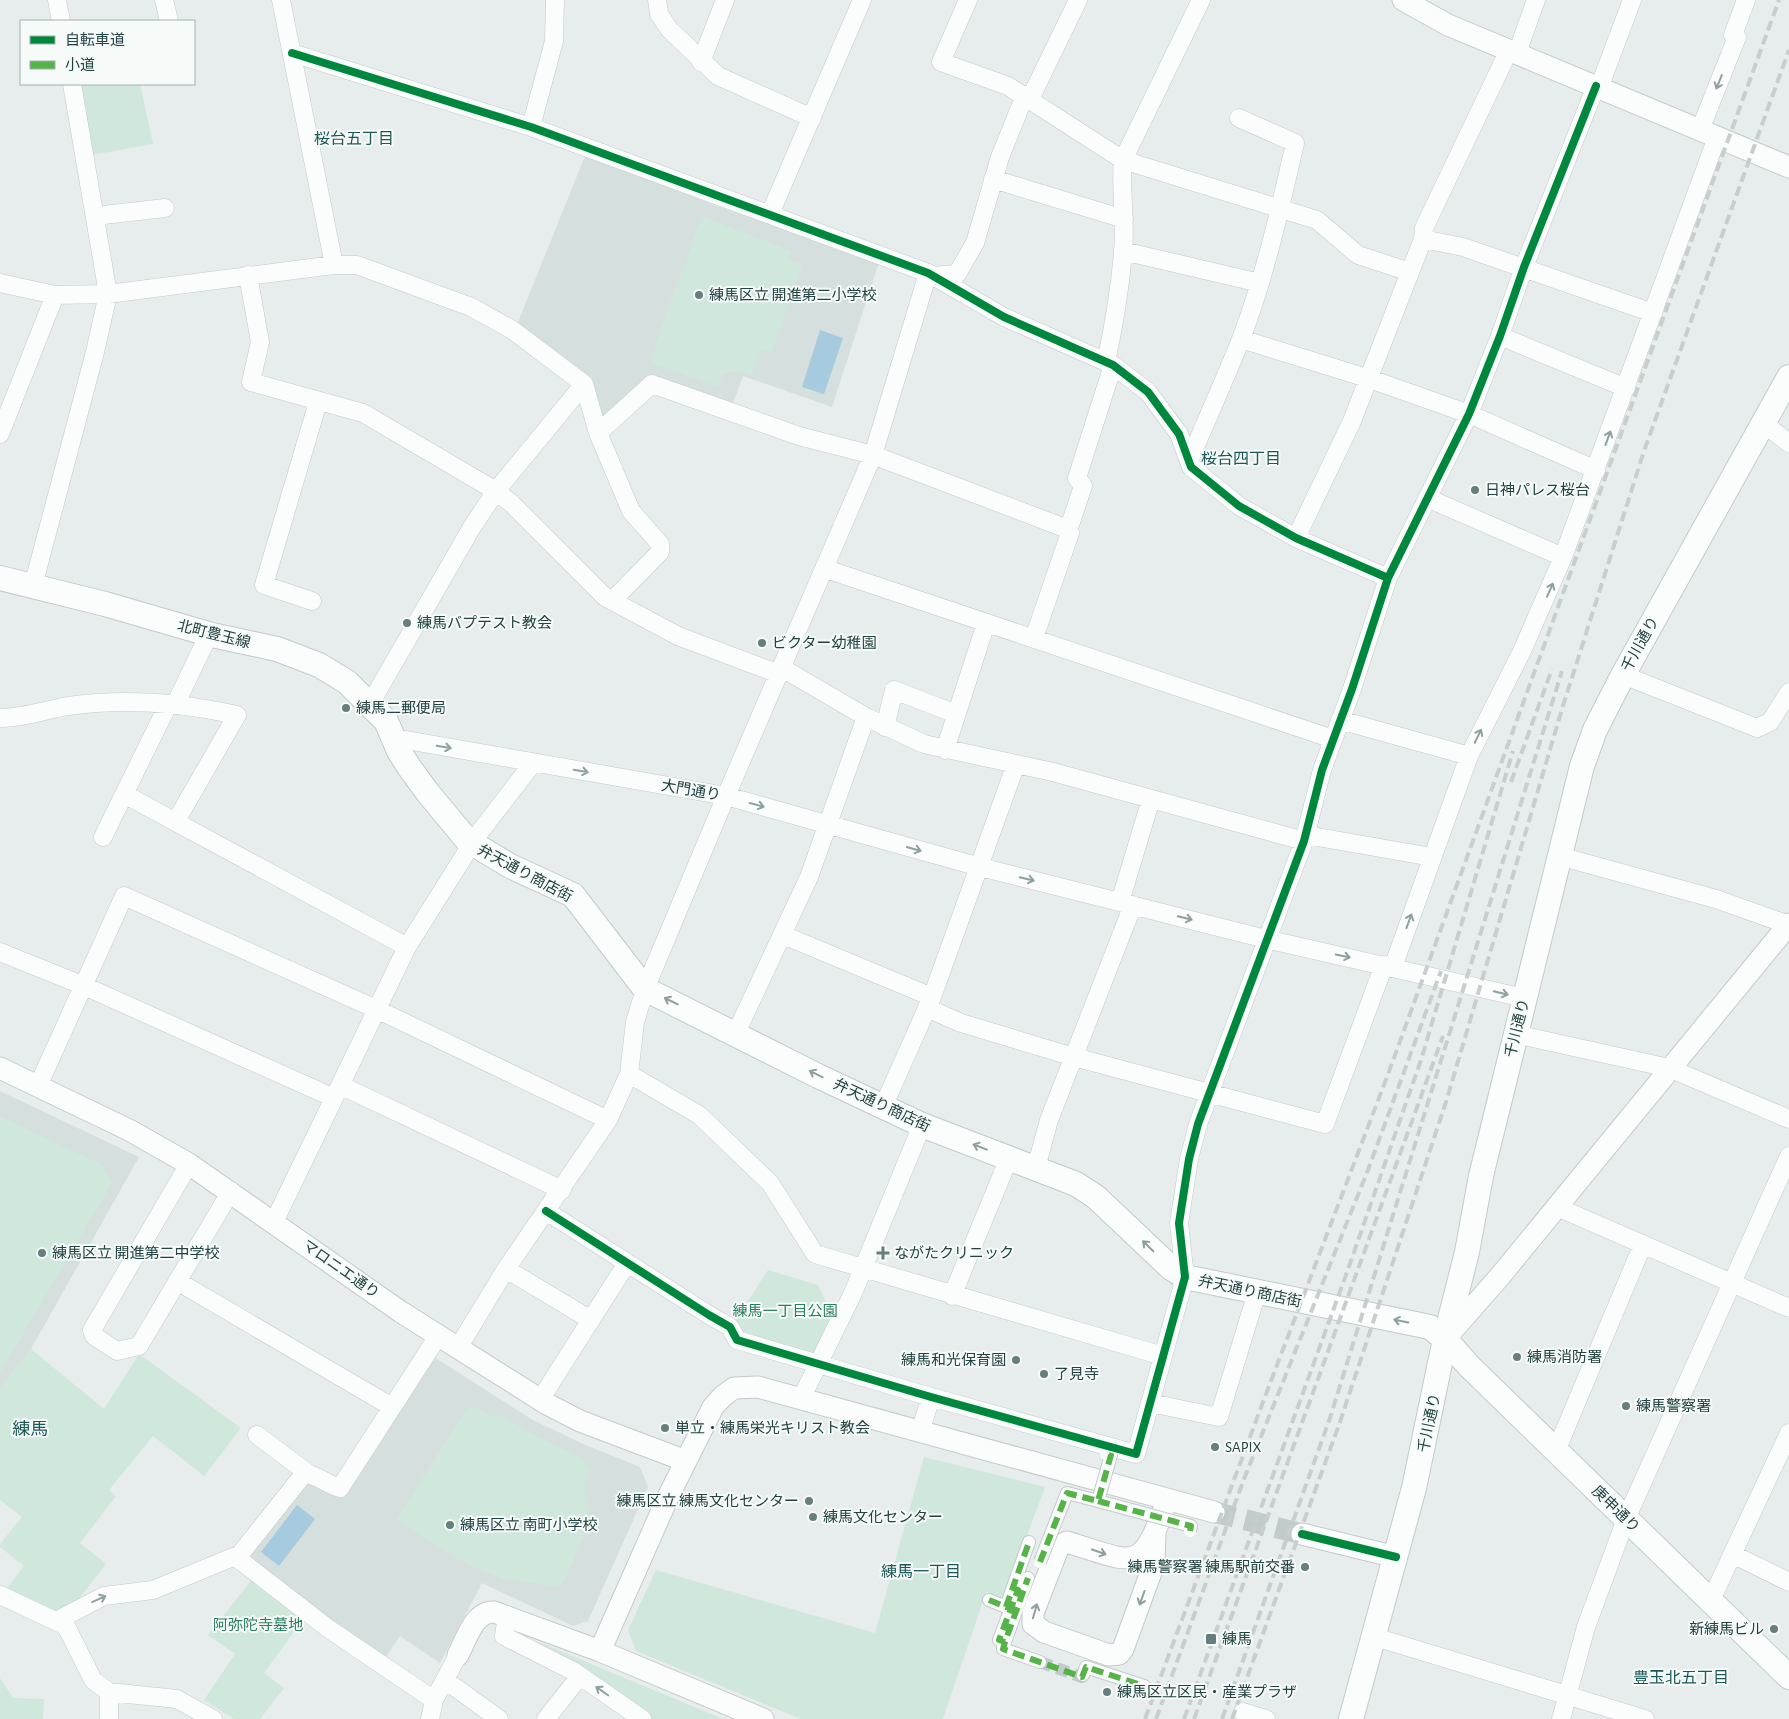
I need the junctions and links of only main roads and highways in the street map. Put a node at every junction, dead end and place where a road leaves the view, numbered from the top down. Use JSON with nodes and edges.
{"nodes":[{"id":1,"x":1789,"y":376,"type":"edge"},
{"id":2,"x":0,"y":578,"type":"edge"},
{"id":3,"x":396,"y":743,"type":"joint"},
{"id":4,"x":1445,"y":1339,"type":"junction"},
{"id":5,"x":1789,"y":1677,"type":"edge"},
{"id":6,"x":1351,"y":1719,"type":"edge"}],
"edges":[{"from":1,"to":4,"type":"main road","name":"千川通り"},
{"from":2,"to":3,"type":"main road","name":"北町豊玉線"},
{"from":4,"to":3,"type":"main road","name":"弁天通り商店街","one_way":true},
{"from":4,"to":5,"type":"main road","name":"庚申通り"},
{"from":4,"to":6,"type":"main road","name":"千川通り"}]}
